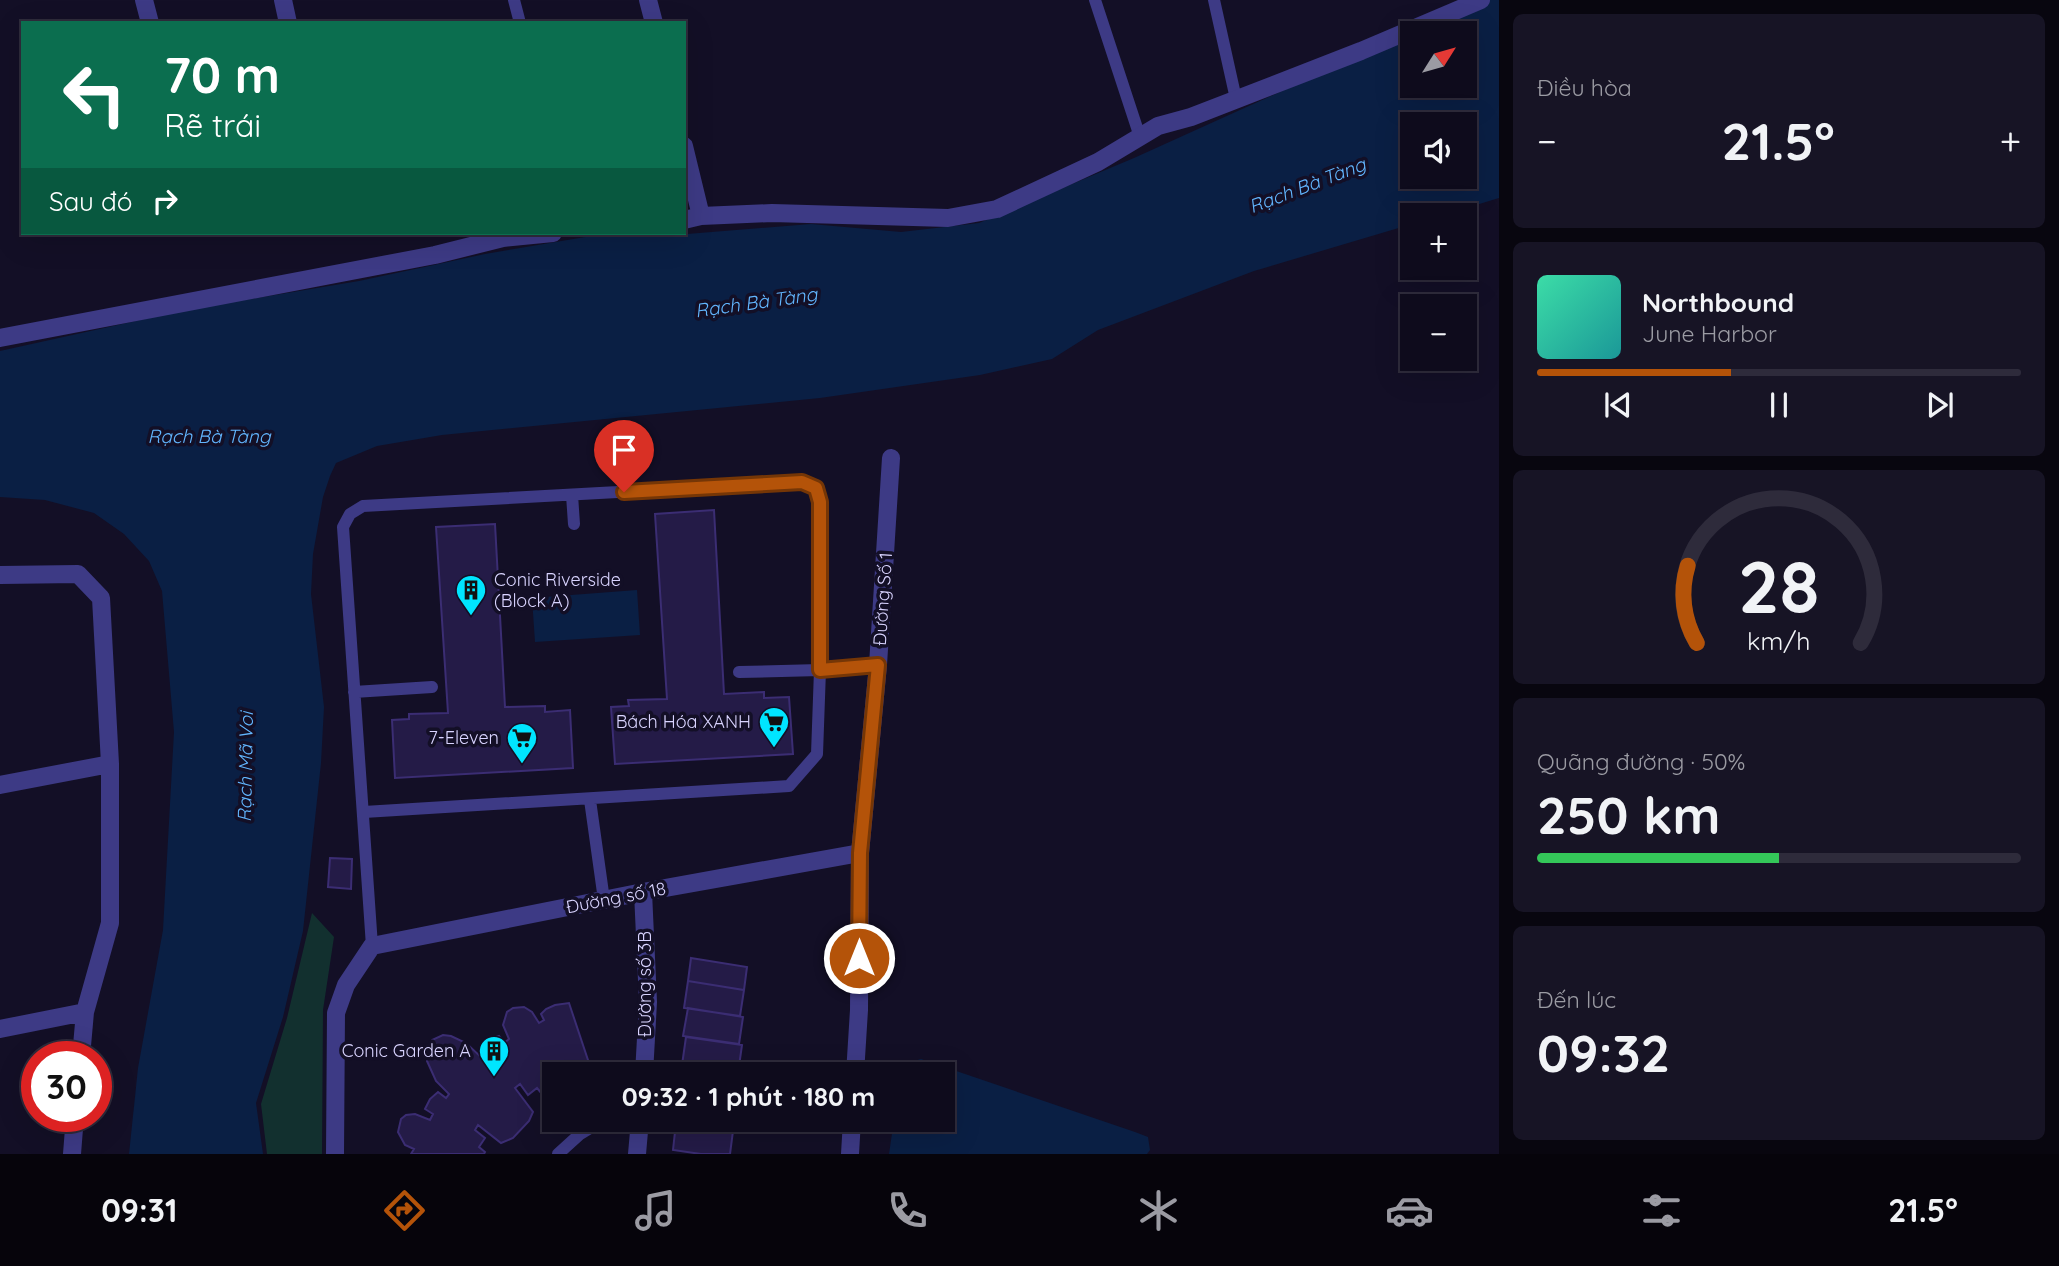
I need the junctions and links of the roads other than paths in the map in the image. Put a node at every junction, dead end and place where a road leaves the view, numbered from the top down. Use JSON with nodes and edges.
{"nodes":[{"id":1,"x":144,"y":0,"type":"edge"},
{"id":2,"x":283,"y":0,"type":"edge"},
{"id":3,"x":514,"y":0,"type":"edge"},
{"id":4,"x":649,"y":0,"type":"edge"},
{"id":5,"x":1095,"y":0,"type":"edge"},
{"id":6,"x":1214,"y":0,"type":"edge"},
{"id":7,"x":1481,"y":0,"type":"edge"},
{"id":8,"x":149,"y":21,"type":"edge"},
{"id":9,"x":288,"y":21,"type":"edge"},
{"id":10,"x":519,"y":21,"type":"edge"},
{"id":11,"x":654,"y":21,"type":"edge"},
{"id":12,"x":1236,"y":99,"type":"junction"},
{"id":13,"x":1140,"y":137,"type":"junction"},
{"id":14,"x":686,"y":162,"type":"edge"},
{"id":15,"x":693,"y":218,"type":"edge"},
{"id":16,"x":533,"y":235,"type":"edge"},
{"id":17,"x":0,"y":338,"type":"edge"},
{"id":18,"x":891,"y":458,"type":"dead end"},
{"id":19,"x":572,"y":495,"type":"junction"},
{"id":20,"x":574,"y":524,"type":"dead end"},
{"id":21,"x":0,"y":575,"type":"edge"},
{"id":22,"x":878,"y":665,"type":"junction"},
{"id":23,"x":820,"y":670,"type":"junction"},
{"id":24,"x":739,"y":671,"type":"dead end"},
{"id":25,"x":432,"y":687,"type":"dead end"},
{"id":26,"x":354,"y":692,"type":"junction"},
{"id":27,"x":110,"y":764,"type":"junction"},
{"id":28,"x":0,"y":785,"type":"edge"},
{"id":29,"x":590,"y":800,"type":"junction"},
{"id":30,"x":364,"y":813,"type":"junction"},
{"id":31,"x":860,"y":853,"type":"junction"},
{"id":32,"x":643,"y":892,"type":"junction"},
{"id":33,"x":604,"y":900,"type":"junction"},
{"id":34,"x":372,"y":946,"type":"junction"},
{"id":35,"x":85,"y":1012,"type":"junction"},
{"id":36,"x":0,"y":1029,"type":"edge"},
{"id":37,"x":82,"y":1041,"type":"edge"},
{"id":38,"x":645,"y":1062,"type":"edge"},
{"id":39,"x":856,"y":1062,"type":"edge"},
{"id":40,"x":74,"y":1132,"type":"edge"},
{"id":41,"x":583,"y":1132,"type":"edge"},
{"id":42,"x":639,"y":1132,"type":"edge"},
{"id":43,"x":851,"y":1132,"type":"edge"},
{"id":44,"x":72,"y":1154,"type":"edge"},
{"id":45,"x":335,"y":1154,"type":"edge"},
{"id":46,"x":558,"y":1154,"type":"edge"},
{"id":47,"x":637,"y":1154,"type":"edge"},
{"id":48,"x":850,"y":1154,"type":"edge"}],
"edges":[{"from":1,"to":8,"type":"street"},
{"from":2,"to":9,"type":"street"},
{"from":3,"to":10,"type":"lane"},
{"from":4,"to":11,"type":"street"},
{"from":5,"to":13,"type":"lane"},
{"from":6,"to":12,"type":"lane"},
{"from":7,"to":12,"type":"street"},
{"from":12,"to":13,"type":"street"},
{"from":13,"to":15,"type":"street"},
{"from":14,"to":15,"type":"street"},
{"from":16,"to":17,"type":"street"},
{"from":18,"to":22,"type":"street","name":"Đường Số 1"},
{"from":19,"to":20,"type":"lane"},
{"from":19,"to":23,"type":"lane"},
{"from":19,"to":26,"type":"lane"},
{"from":21,"to":27,"type":"street"},
{"from":22,"to":23,"type":"lane"},
{"from":22,"to":31,"type":"street","name":"Đường Số 1"},
{"from":23,"to":24,"type":"lane"},
{"from":23,"to":29,"type":"lane"},
{"from":25,"to":26,"type":"lane"},
{"from":26,"to":30,"type":"lane"},
{"from":27,"to":28,"type":"street"},
{"from":27,"to":35,"type":"street"},
{"from":29,"to":30,"type":"lane"},
{"from":29,"to":33,"type":"lane"},
{"from":30,"to":34,"type":"lane"},
{"from":31,"to":32,"type":"street","name":"Đường số 18"},
{"from":31,"to":39,"type":"street","name":"Đường Số 1"},
{"from":32,"to":33,"type":"street","name":"Đường số 18"},
{"from":32,"to":38,"type":"street","name":"Đường số 3B"},
{"from":33,"to":34,"type":"street","name":"Đường số 18"},
{"from":34,"to":45,"type":"street"},
{"from":35,"to":36,"type":"street"},
{"from":35,"to":37,"type":"street"},
{"from":40,"to":44,"type":"street"},
{"from":41,"to":46,"type":"lane"},
{"from":42,"to":47,"type":"street"},
{"from":43,"to":48,"type":"street"}]}
